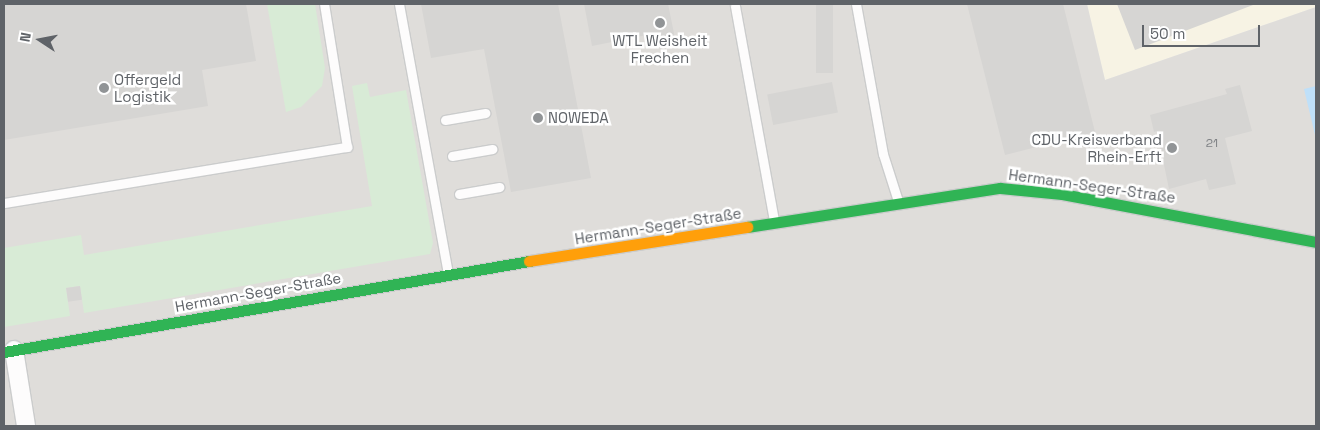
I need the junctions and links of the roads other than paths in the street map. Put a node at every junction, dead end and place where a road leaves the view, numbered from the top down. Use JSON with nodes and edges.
{"nodes":[{"id":1,"x":324,"y":4,"type":"edge"},
{"id":2,"x":398,"y":4,"type":"edge"},
{"id":3,"x":856,"y":4,"type":"edge"},
{"id":4,"x":735,"y":6,"type":"dead end"},
{"id":5,"x":485,"y":113,"type":"dead end"},
{"id":6,"x":445,"y":120,"type":"dead end"},
{"id":7,"x":492,"y":148,"type":"dead end"},
{"id":8,"x":452,"y":156,"type":"dead end"},
{"id":9,"x":499,"y":187,"type":"dead end"},
{"id":10,"x":459,"y":194,"type":"dead end"},
{"id":11,"x":4,"y":203,"type":"edge"},
{"id":12,"x":899,"y":204,"type":"junction"},
{"id":13,"x":774,"y":224,"type":"junction"},
{"id":14,"x":1316,"y":242,"type":"edge"},
{"id":15,"x":448,"y":274,"type":"junction"},
{"id":16,"x":9,"y":351,"type":"edge"},
{"id":17,"x":26,"y":426,"type":"edge"}],
"edges":[{"from":1,"to":11,"type":"lane"},
{"from":2,"to":15,"type":"lane"},
{"from":3,"to":12,"type":"lane"},
{"from":4,"to":13,"type":"lane"},
{"from":5,"to":6,"type":"lane"},
{"from":7,"to":8,"type":"lane"},
{"from":9,"to":10,"type":"lane"},
{"from":12,"to":13,"type":"street","name":"Hermann-Seger-Straße"},
{"from":12,"to":14,"type":"street","name":"Hermann-Seger-Straße"},
{"from":13,"to":15,"type":"street","name":"Hermann-Seger-Straße"},
{"from":15,"to":16,"type":"street","name":"Hermann-Seger-Straße"},
{"from":16,"to":17,"type":"street"}]}
